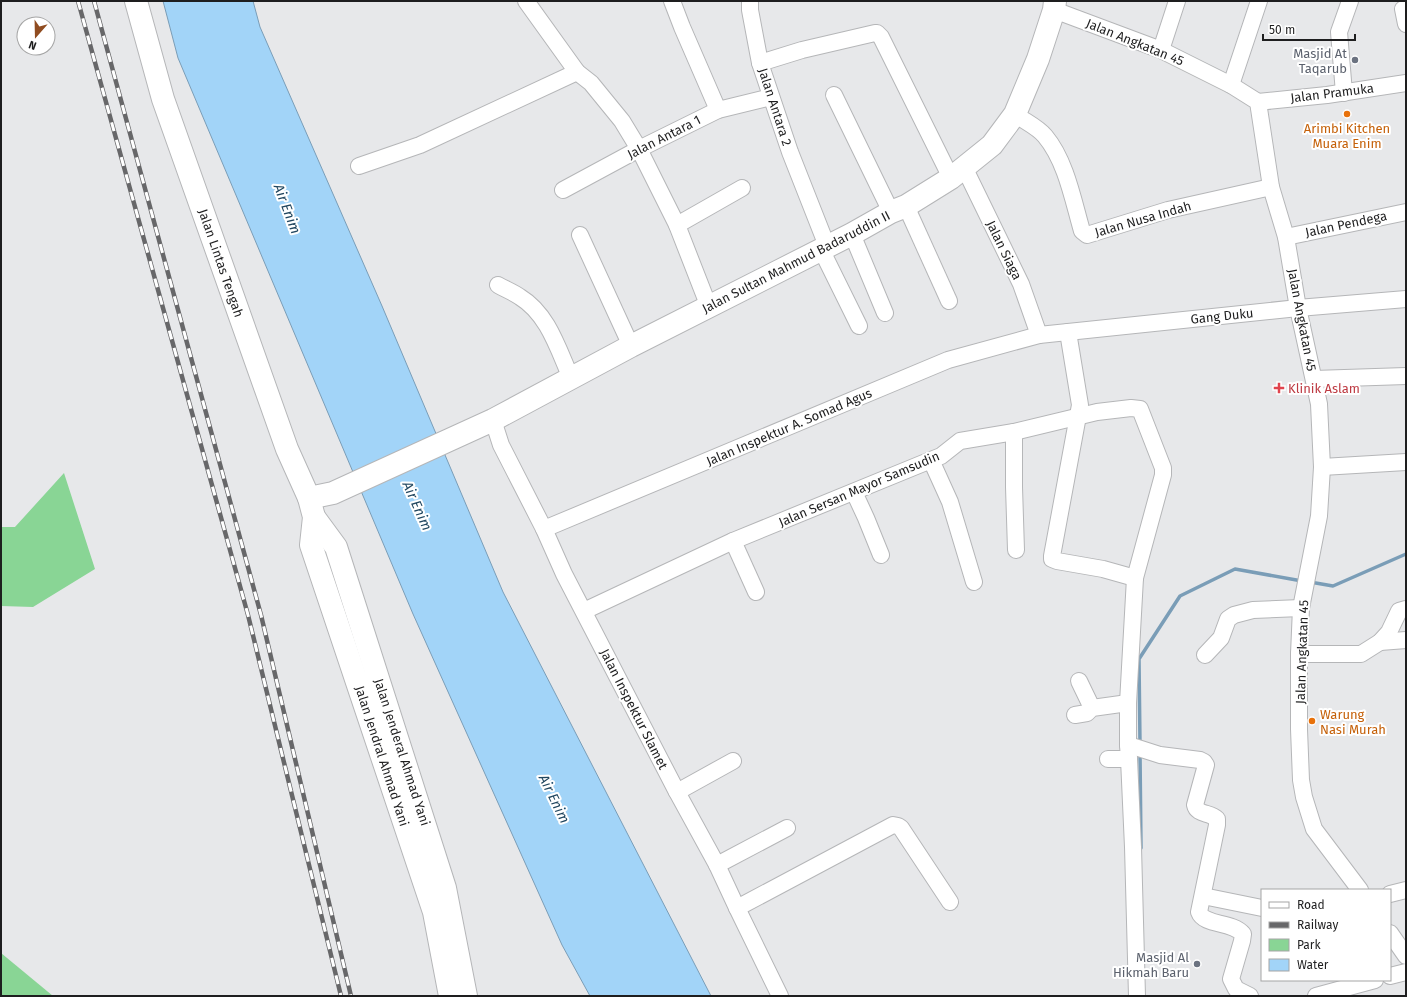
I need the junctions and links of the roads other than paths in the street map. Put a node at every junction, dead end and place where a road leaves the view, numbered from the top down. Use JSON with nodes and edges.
{"nodes":[{"id":1,"x":136,"y":1,"type":"edge"},
{"id":2,"x":526,"y":1,"type":"edge"},
{"id":3,"x":672,"y":1,"type":"edge"},
{"id":4,"x":750,"y":1,"type":"edge"},
{"id":5,"x":1177,"y":1,"type":"edge"},
{"id":6,"x":1259,"y":1,"type":"edge"},
{"id":7,"x":1350,"y":1,"type":"edge"},
{"id":8,"x":1055,"y":5,"type":"edge"},
{"id":9,"x":881,"y":37,"type":"joint"},
{"id":10,"x":1160,"y":50,"type":"junction"},
{"id":11,"x":760,"y":63,"type":"junction"},
{"id":12,"x":576,"y":72,"type":"junction"},
{"id":13,"x":1406,"y":83,"type":"edge"},
{"id":14,"x":1231,"y":85,"type":"junction"},
{"id":15,"x":1344,"y":93,"type":"junction"},
{"id":16,"x":834,"y":95,"type":"dead end"},
{"id":17,"x":771,"y":97,"type":"junction"},
{"id":18,"x":1258,"y":102,"type":"junction"},
{"id":19,"x":718,"y":110,"type":"junction"},
{"id":20,"x":1015,"y":114,"type":"junction"},
{"id":21,"x":639,"y":149,"type":"junction"},
{"id":22,"x":360,"y":166,"type":"dead end"},
{"id":23,"x":958,"y":173,"type":"junction"},
{"id":24,"x":1272,"y":187,"type":"junction"},
{"id":25,"x":742,"y":188,"type":"dead end"},
{"id":26,"x":563,"y":190,"type":"dead end"},
{"id":27,"x":899,"y":209,"type":"junction"},
{"id":28,"x":1406,"y":212,"type":"edge"},
{"id":29,"x":677,"y":225,"type":"junction"},
{"id":30,"x":852,"y":234,"type":"junction"},
{"id":31,"x":580,"y":235,"type":"dead end"},
{"id":32,"x":1286,"y":237,"type":"junction"},
{"id":33,"x":824,"y":248,"type":"junction"},
{"id":34,"x":498,"y":286,"type":"dead end"},
{"id":35,"x":1406,"y":299,"type":"edge"},
{"id":36,"x":949,"y":301,"type":"dead end"},
{"id":37,"x":709,"y":307,"type":"junction"},
{"id":38,"x":1298,"y":308,"type":"junction"},
{"id":39,"x":885,"y":313,"type":"dead end"},
{"id":40,"x":858,"y":326,"type":"dead end"},
{"id":41,"x":1068,"y":332,"type":"junction"},
{"id":42,"x":1039,"y":335,"type":"junction"},
{"id":43,"x":631,"y":346,"type":"junction"},
{"id":44,"x":1406,"y":376,"type":"edge"},
{"id":45,"x":571,"y":378,"type":"junction"},
{"id":46,"x":1314,"y":379,"type":"junction"},
{"id":47,"x":1078,"y":416,"type":"junction"},
{"id":48,"x":493,"y":420,"type":"junction"},
{"id":49,"x":1014,"y":432,"type":"junction"},
{"id":50,"x":931,"y":460,"type":"junction"},
{"id":51,"x":1406,"y":462,"type":"edge"},
{"id":52,"x":1322,"y":467,"type":"junction"},
{"id":53,"x":854,"y":492,"type":"junction"},
{"id":54,"x":312,"y":507,"type":"junction"},
{"id":55,"x":544,"y":529,"type":"junction"},
{"id":56,"x":733,"y":541,"type":"junction"},
{"id":57,"x":1016,"y":550,"type":"dead end"},
{"id":58,"x":881,"y":554,"type":"dead end"},
{"id":59,"x":1135,"y":578,"type":"junction"},
{"id":60,"x":974,"y":582,"type":"dead end"},
{"id":61,"x":756,"y":592,"type":"dead end"},
{"id":62,"x":1302,"y":608,"type":"junction"},
{"id":63,"x":1406,"y":608,"type":"edge"},
{"id":64,"x":584,"y":612,"type":"junction"},
{"id":65,"x":1406,"y":640,"type":"edge"},
{"id":66,"x":1380,"y":642,"type":"junction"},
{"id":67,"x":1299,"y":654,"type":"junction"},
{"id":68,"x":1205,"y":655,"type":"dead end"},
{"id":69,"x":1080,"y":681,"type":"dead end"},
{"id":70,"x":1128,"y":704,"type":"junction"},
{"id":71,"x":1092,"y":708,"type":"junction"},
{"id":72,"x":1076,"y":715,"type":"dead end"},
{"id":73,"x":1130,"y":750,"type":"junction"},
{"id":74,"x":1108,"y":759,"type":"dead end"},
{"id":75,"x":733,"y":761,"type":"dead end"},
{"id":76,"x":677,"y":792,"type":"junction"},
{"id":77,"x":787,"y":828,"type":"dead end"},
{"id":78,"x":717,"y":865,"type":"junction"},
{"id":79,"x":1359,"y":889,"type":"edge"},
{"id":80,"x":1406,"y":890,"type":"edge"},
{"id":81,"x":1391,"y":894,"type":"edge"},
{"id":82,"x":1203,"y":896,"type":"junction"},
{"id":83,"x":950,"y":902,"type":"dead end"},
{"id":84,"x":736,"y":908,"type":"junction"},
{"id":85,"x":1261,"y":908,"type":"edge"},
{"id":86,"x":1391,"y":934,"type":"edge"},
{"id":87,"x":1406,"y":956,"type":"edge"},
{"id":88,"x":1406,"y":972,"type":"edge"},
{"id":89,"x":1391,"y":976,"type":"edge"},
{"id":90,"x":1371,"y":981,"type":"edge"},
{"id":91,"x":450,"y":996,"type":"edge"},
{"id":92,"x":466,"y":996,"type":"edge"},
{"id":93,"x":780,"y":996,"type":"edge"},
{"id":94,"x":1137,"y":996,"type":"edge"},
{"id":95,"x":1250,"y":996,"type":"edge"},
{"id":96,"x":1316,"y":996,"type":"edge"}],
"edges":[{"from":1,"to":54,"type":"highway","name":"Jalan Lintas Tengah"},
{"from":2,"to":12,"type":"street"},
{"from":3,"to":19,"type":"street"},
{"from":4,"to":11,"type":"street"},
{"from":5,"to":10,"type":"street"},
{"from":6,"to":14,"type":"street"},
{"from":7,"to":15,"type":"street"},
{"from":8,"to":10,"type":"street","name":"Jalan Angkatan 45"},
{"from":8,"to":20,"type":"highway","name":"Jalan Sultan Mahmud Badaruddin II"},
{"from":9,"to":11,"type":"street","name":"Jalan Antara 2"},
{"from":9,"to":23,"type":"street","name":"Jalan Siaga"},
{"from":10,"to":14,"type":"street","name":"Jalan Angkatan 45"},
{"from":11,"to":17,"type":"street","name":"Jalan Antara 2"},
{"from":12,"to":21,"type":"street"},
{"from":12,"to":22,"type":"street"},
{"from":13,"to":15,"type":"street","name":"Jalan Pramuka"},
{"from":14,"to":18,"type":"street","name":"Jalan Angkatan 45"},
{"from":15,"to":18,"type":"street","name":"Jalan Pramuka"},
{"from":16,"to":27,"type":"street"},
{"from":17,"to":19,"type":"street","name":"Jalan Antara 1"},
{"from":17,"to":33,"type":"street","name":"Jalan Antara 2"},
{"from":18,"to":24,"type":"street","name":"Jalan Angkatan 45"},
{"from":19,"to":21,"type":"street","name":"Jalan Antara 1"},
{"from":20,"to":23,"type":"highway","name":"Jalan Sultan Mahmud Badaruddin II"},
{"from":20,"to":24,"type":"street","name":"Jalan Nusa Indah"},
{"from":21,"to":26,"type":"street","name":"Jalan Antara 1"},
{"from":21,"to":29,"type":"street"},
{"from":23,"to":27,"type":"highway","name":"Jalan Sultan Mahmud Badaruddin II"},
{"from":23,"to":42,"type":"street","name":"Jalan Siaga"},
{"from":24,"to":32,"type":"street","name":"Jalan Angkatan 45"},
{"from":25,"to":29,"type":"street"},
{"from":27,"to":30,"type":"highway","name":"Jalan Sultan Mahmud Badaruddin II"},
{"from":27,"to":36,"type":"street"},
{"from":28,"to":32,"type":"street","name":"Jalan Pendega"},
{"from":29,"to":37,"type":"street"},
{"from":30,"to":33,"type":"highway","name":"Jalan Sultan Mahmud Badaruddin II"},
{"from":30,"to":39,"type":"street"},
{"from":31,"to":43,"type":"street"},
{"from":32,"to":38,"type":"street","name":"Jalan Angkatan 45"},
{"from":33,"to":37,"type":"highway","name":"Jalan Sultan Mahmud Badaruddin II"},
{"from":33,"to":40,"type":"street","name":"Jalan Antara 2"},
{"from":34,"to":45,"type":"street"},
{"from":35,"to":38,"type":"street","name":"Gang Duku"},
{"from":37,"to":43,"type":"highway","name":"Jalan Sultan Mahmud Badaruddin II"},
{"from":38,"to":41,"type":"street","name":"Gang Duku"},
{"from":38,"to":46,"type":"street","name":"Jalan Angkatan 45"},
{"from":41,"to":42,"type":"street","name":"Gang Duku"},
{"from":41,"to":47,"type":"street"},
{"from":42,"to":55,"type":"street","name":"Jalan Inspektur A. Somad Agus"},
{"from":43,"to":45,"type":"highway","name":"Jalan Sultan Mahmud Badaruddin II"},
{"from":44,"to":46,"type":"street"},
{"from":45,"to":48,"type":"highway","name":"Jalan Sultan Mahmud Badaruddin II"},
{"from":46,"to":52,"type":"street","name":"Jalan Angkatan 45"},
{"from":47,"to":49,"type":"street","name":"Jalan Sersan Mayor Samsudin"},
{"from":47,"to":59,"type":"street"},
{"from":47,"to":59,"type":"street","name":"Jalan Sersan Mayor Samsudin"},
{"from":48,"to":54,"type":"highway","name":"Jalan Sultan Mahmud Badaruddin II"},
{"from":48,"to":55,"type":"street","name":"Jalan Inspektur Slamet"},
{"from":49,"to":50,"type":"street","name":"Jalan Sersan Mayor Samsudin"},
{"from":49,"to":57,"type":"street"},
{"from":50,"to":53,"type":"street","name":"Jalan Sersan Mayor Samsudin"},
{"from":50,"to":60,"type":"street"},
{"from":51,"to":52,"type":"street"},
{"from":52,"to":62,"type":"street","name":"Jalan Angkatan 45"},
{"from":53,"to":56,"type":"street","name":"Jalan Sersan Mayor Samsudin"},
{"from":53,"to":58,"type":"street"},
{"from":54,"to":91,"type":"highway","name":"Jalan Jendral Ahmad Yani"},
{"from":54,"to":92,"type":"highway","name":"Jalan Jenderal Ahmad Yani"},
{"from":55,"to":64,"type":"street","name":"Jalan Inspektur Slamet"},
{"from":56,"to":61,"type":"street"},
{"from":56,"to":64,"type":"street","name":"Jalan Sersan Mayor Samsudin"},
{"from":59,"to":70,"type":"street"},
{"from":62,"to":67,"type":"street","name":"Jalan Angkatan 45"},
{"from":62,"to":68,"type":"street"},
{"from":63,"to":66,"type":"street"},
{"from":64,"to":76,"type":"street","name":"Jalan Inspektur Slamet"},
{"from":65,"to":66,"type":"street"},
{"from":66,"to":67,"type":"street"},
{"from":67,"to":79,"type":"street","name":"Jalan Angkatan 45"},
{"from":69,"to":71,"type":"street"},
{"from":70,"to":71,"type":"street"},
{"from":70,"to":73,"type":"street"},
{"from":71,"to":72,"type":"street"},
{"from":73,"to":74,"type":"street"},
{"from":73,"to":82,"type":"street"},
{"from":73,"to":94,"type":"street"},
{"from":75,"to":76,"type":"street"},
{"from":76,"to":78,"type":"street","name":"Jalan Inspektur Slamet"},
{"from":77,"to":78,"type":"street"},
{"from":78,"to":84,"type":"street","name":"Jalan Inspektur Slamet"},
{"from":80,"to":81,"type":"street"},
{"from":82,"to":85,"type":"street"},
{"from":82,"to":95,"type":"street"},
{"from":83,"to":84,"type":"street"},
{"from":84,"to":93,"type":"street","name":"Jalan Inspektur Slamet"},
{"from":86,"to":87,"type":"street"},
{"from":88,"to":89,"type":"street"},
{"from":90,"to":96,"type":"street"}]}
